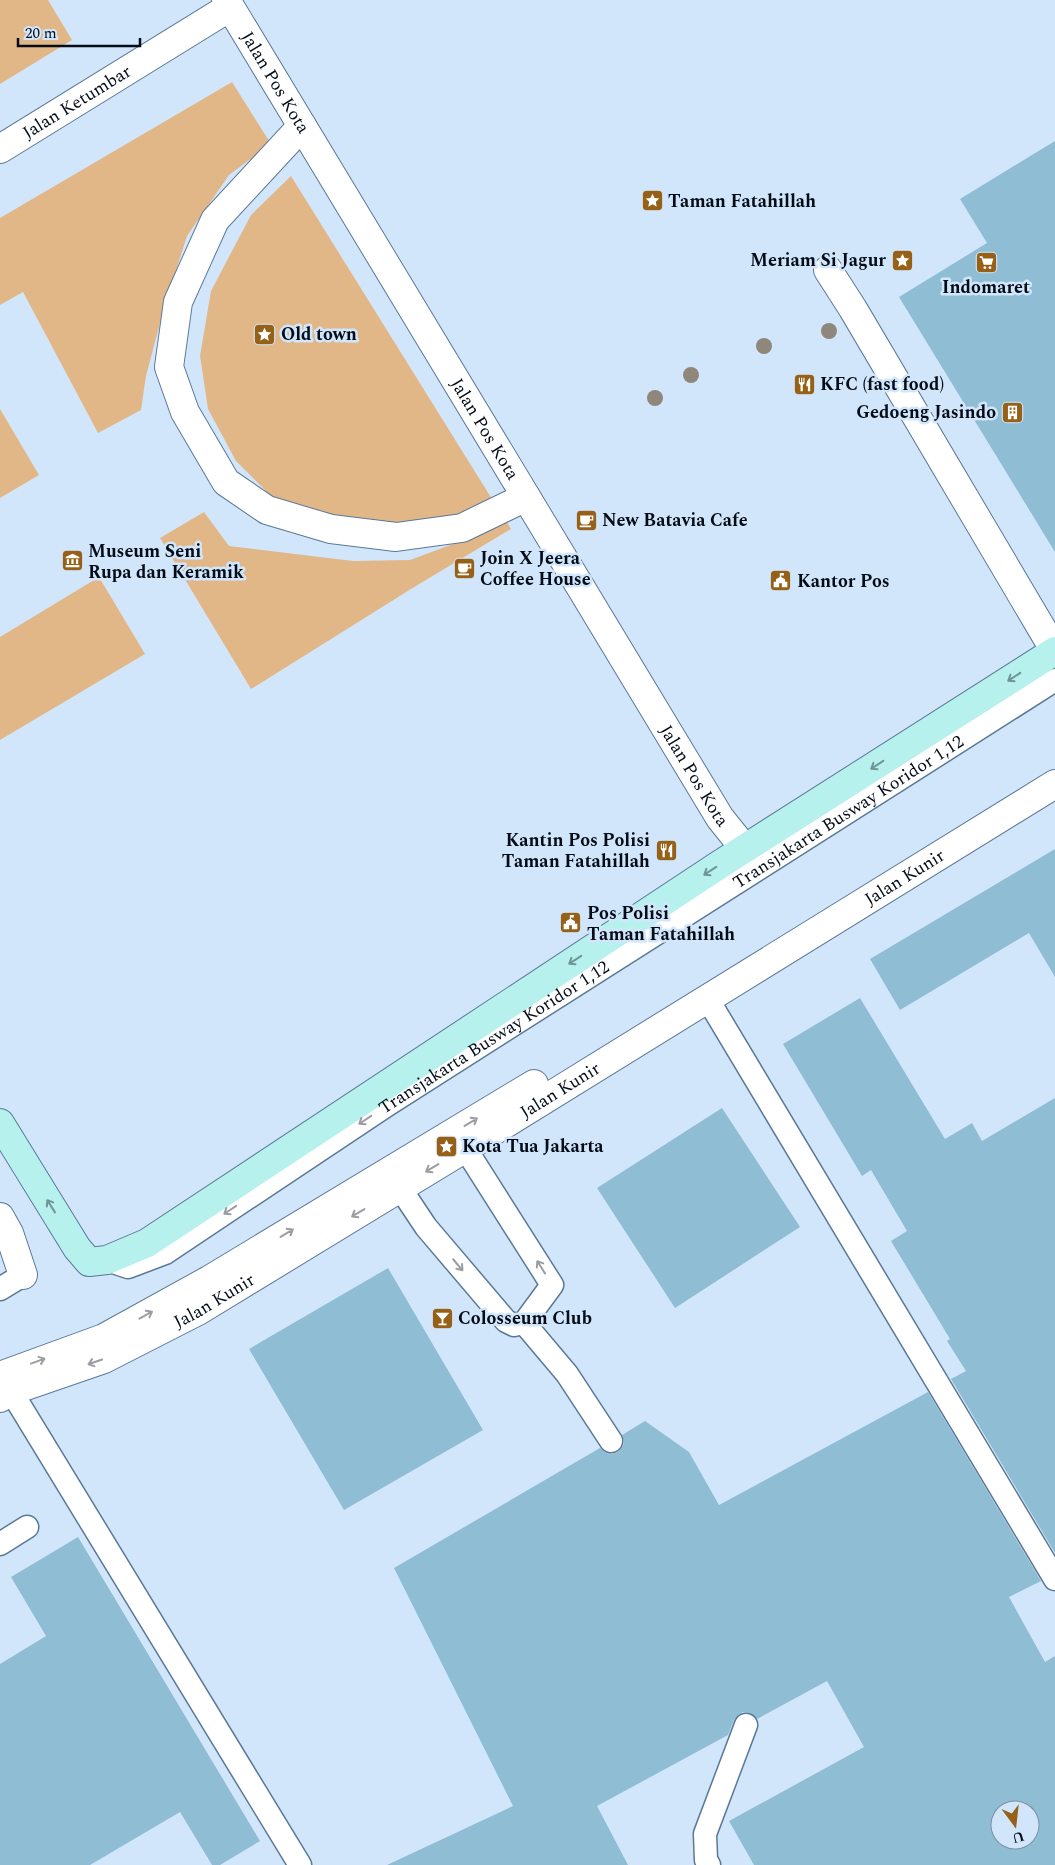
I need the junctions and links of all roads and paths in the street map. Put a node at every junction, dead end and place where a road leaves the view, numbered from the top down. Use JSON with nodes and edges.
{"nodes":[{"id":1,"x":228,"y":3,"type":"edge"},
{"id":2,"x":302,"y":126,"type":"junction"},
{"id":3,"x":0,"y":149,"type":"edge"},
{"id":4,"x":828,"y":270,"type":"dead end"},
{"id":5,"x":526,"y":497,"type":"junction"},
{"id":6,"x":1055,"y":651,"type":"edge"},
{"id":7,"x":1055,"y":680,"type":"edge"},
{"id":8,"x":1055,"y":769,"type":"edge"},
{"id":9,"x":1055,"y":784,"type":"edge"},
{"id":10,"x":745,"y":849,"type":"junction"},
{"id":11,"x":707,"y":998,"type":"junction"},
{"id":12,"x":0,"y":1123,"type":"edge"},
{"id":13,"x":465,"y":1148,"type":"junction"},
{"id":14,"x":400,"y":1188,"type":"junction"},
{"id":15,"x":0,"y":1217,"type":"edge"},
{"id":16,"x":107,"y":1260,"type":"junction"},
{"id":17,"x":23,"y":1275,"type":"joint"},
{"id":18,"x":0,"y":1289,"type":"edge"},
{"id":19,"x":524,"y":1323,"type":"junction"},
{"id":20,"x":4,"y":1388,"type":"edge"},
{"id":21,"x":612,"y":1442,"type":"dead end"},
{"id":22,"x":26,"y":1527,"type":"dead end"},
{"id":23,"x":0,"y":1544,"type":"edge"},
{"id":24,"x":1055,"y":1579,"type":"edge"},
{"id":25,"x":746,"y":1725,"type":"dead end"},
{"id":26,"x":300,"y":1865,"type":"edge"},
{"id":27,"x":709,"y":1865,"type":"edge"}],
"edges":[{"from":1,"to":2,"type":"street","name":"Jalan Pos Kota"},
{"from":1,"to":3,"type":"street","name":"Jalan Ketumbar"},
{"from":2,"to":5,"type":"street","name":"Jalan Pos Kota"},
{"from":2,"to":5,"type":"street"},
{"from":4,"to":6,"type":"street"},
{"from":5,"to":10,"type":"street","name":"Jalan Pos Kota"},
{"from":6,"to":10,"type":"main road","one_way":true},
{"from":7,"to":16,"type":"lane","name":"Transjakarta Busway Koridor 1,12","one_way":true},
{"from":20,"to":8,"type":"street","name":"Jalan Kunir","one_way":true},
{"from":9,"to":11,"type":"street","name":"Jalan Kunir"},
{"from":10,"to":16,"type":"main road","one_way":true},
{"from":11,"to":13,"type":"street","name":"Jalan Kunir"},
{"from":11,"to":24,"type":"lane"},
{"from":16,"to":12,"type":"main road","one_way":true},
{"from":13,"to":14,"type":"street","name":"Jalan Kunir","one_way":true},
{"from":19,"to":13,"type":"lane","one_way":true},
{"from":14,"to":19,"type":"lane","one_way":true},
{"from":14,"to":20,"type":"street","name":"Jalan Kunir","one_way":true},
{"from":15,"to":17,"type":"street"},
{"from":17,"to":18,"type":"lane"},
{"from":19,"to":21,"type":"lane"},
{"from":20,"to":26,"type":"lane"},
{"from":22,"to":23,"type":"lane"},
{"from":25,"to":27,"type":"lane"}]}
